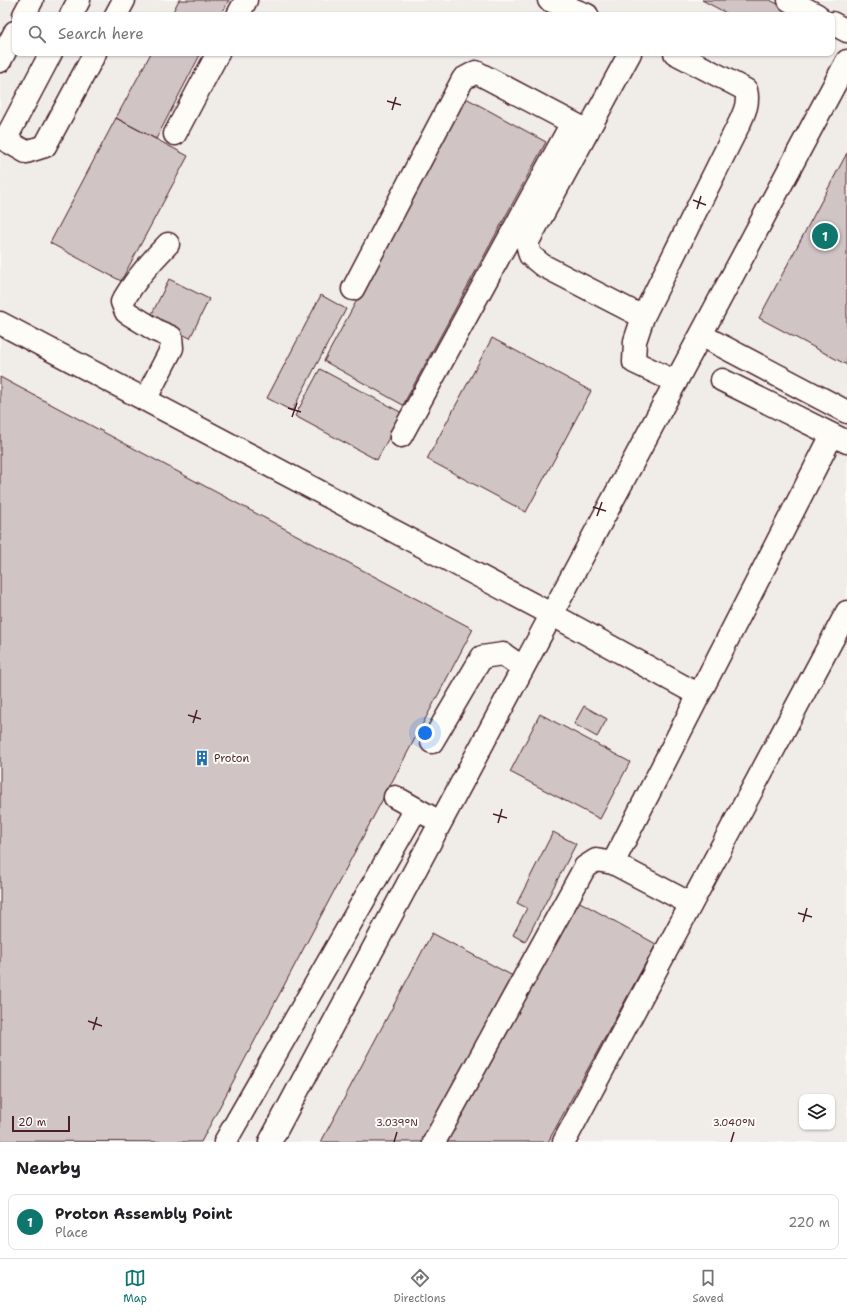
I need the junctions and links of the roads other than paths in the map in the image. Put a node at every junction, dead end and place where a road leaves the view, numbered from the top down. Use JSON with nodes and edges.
{"nodes":[{"id":1,"x":32,"y":0,"type":"edge"},
{"id":2,"x":79,"y":0,"type":"edge"},
{"id":3,"x":124,"y":0,"type":"edge"},
{"id":4,"x":246,"y":0,"type":"edge"},
{"id":5,"x":550,"y":0,"type":"edge"},
{"id":6,"x":26,"y":12,"type":"edge"},
{"id":7,"x":73,"y":12,"type":"edge"},
{"id":8,"x":118,"y":12,"type":"edge"},
{"id":9,"x":240,"y":12,"type":"edge"},
{"id":10,"x":580,"y":12,"type":"edge"},
{"id":11,"x":835,"y":25,"type":"edge"},
{"id":12,"x":847,"y":31,"type":"edge"},
{"id":13,"x":12,"y":38,"type":"edge"},
{"id":14,"x":49,"y":56,"type":"edge"},
{"id":15,"x":93,"y":56,"type":"edge"},
{"id":16,"x":216,"y":56,"type":"edge"},
{"id":17,"x":628,"y":56,"type":"edge"},
{"id":18,"x":681,"y":56,"type":"edge"},
{"id":19,"x":0,"y":61,"type":"edge"},
{"id":20,"x":847,"y":61,"type":"edge"},
{"id":21,"x":580,"y":127,"type":"junction"},
{"id":22,"x":175,"y":134,"type":"dead end"},
{"id":23,"x":2,"y":139,"type":"edge"},
{"id":24,"x":168,"y":244,"type":"dead end"},
{"id":25,"x":352,"y":289,"type":"dead end"},
{"id":26,"x":643,"y":317,"type":"junction"},
{"id":27,"x":0,"y":323,"type":"edge"},
{"id":28,"x":701,"y":335,"type":"junction"},
{"id":29,"x":722,"y":380,"type":"dead end"},
{"id":30,"x":676,"y":382,"type":"junction"},
{"id":31,"x":145,"y":400,"type":"junction"},
{"id":32,"x":847,"y":412,"type":"edge"},
{"id":33,"x":401,"y":436,"type":"dead end"},
{"id":34,"x":840,"y":438,"type":"edge"},
{"id":35,"x":847,"y":612,"type":"edge"},
{"id":36,"x":551,"y":614,"type":"junction"},
{"id":37,"x":523,"y":668,"type":"junction"},
{"id":38,"x":699,"y":695,"type":"junction"},
{"id":39,"x":432,"y":742,"type":"dead end"},
{"id":40,"x":396,"y":797,"type":"dead end"},
{"id":41,"x":416,"y":809,"type":"junction"},
{"id":42,"x":441,"y":822,"type":"junction"},
{"id":43,"x":613,"y":863,"type":"junction"},
{"id":44,"x":691,"y":904,"type":"junction"},
{"id":45,"x":225,"y":1142,"type":"edge"},
{"id":46,"x":270,"y":1142,"type":"edge"},
{"id":47,"x":434,"y":1142,"type":"edge"},
{"id":48,"x":564,"y":1142,"type":"edge"}],
"edges":[{"from":1,"to":6,"type":"lane"},
{"from":2,"to":7,"type":"lane"},
{"from":3,"to":8,"type":"lane"},
{"from":4,"to":9,"type":"lane"},
{"from":5,"to":10,"type":"lane"},
{"from":11,"to":12,"type":"lane"},
{"from":13,"to":19,"type":"lane"},
{"from":14,"to":23,"type":"lane"},
{"from":15,"to":23,"type":"lane"},
{"from":16,"to":22,"type":"lane"},
{"from":17,"to":21,"type":"lane"},
{"from":18,"to":26,"type":"lane"},
{"from":20,"to":28,"type":"lane"},
{"from":21,"to":25,"type":"lane"},
{"from":21,"to":26,"type":"lane"},
{"from":21,"to":33,"type":"lane"},
{"from":24,"to":31,"type":"lane"},
{"from":26,"to":30,"type":"lane"},
{"from":27,"to":31,"type":"lane"},
{"from":28,"to":30,"type":"lane"},
{"from":28,"to":32,"type":"lane"},
{"from":29,"to":34,"type":"lane"},
{"from":30,"to":36,"type":"lane"},
{"from":31,"to":36,"type":"lane"},
{"from":34,"to":38,"type":"lane"},
{"from":35,"to":44,"type":"lane"},
{"from":36,"to":37,"type":"lane"},
{"from":36,"to":38,"type":"lane"},
{"from":37,"to":39,"type":"lane"},
{"from":37,"to":42,"type":"lane"},
{"from":38,"to":43,"type":"lane"},
{"from":40,"to":41,"type":"lane"},
{"from":41,"to":42,"type":"lane"},
{"from":41,"to":45,"type":"lane"},
{"from":42,"to":46,"type":"lane"},
{"from":43,"to":44,"type":"lane"},
{"from":43,"to":47,"type":"lane"},
{"from":44,"to":48,"type":"lane"}]}
